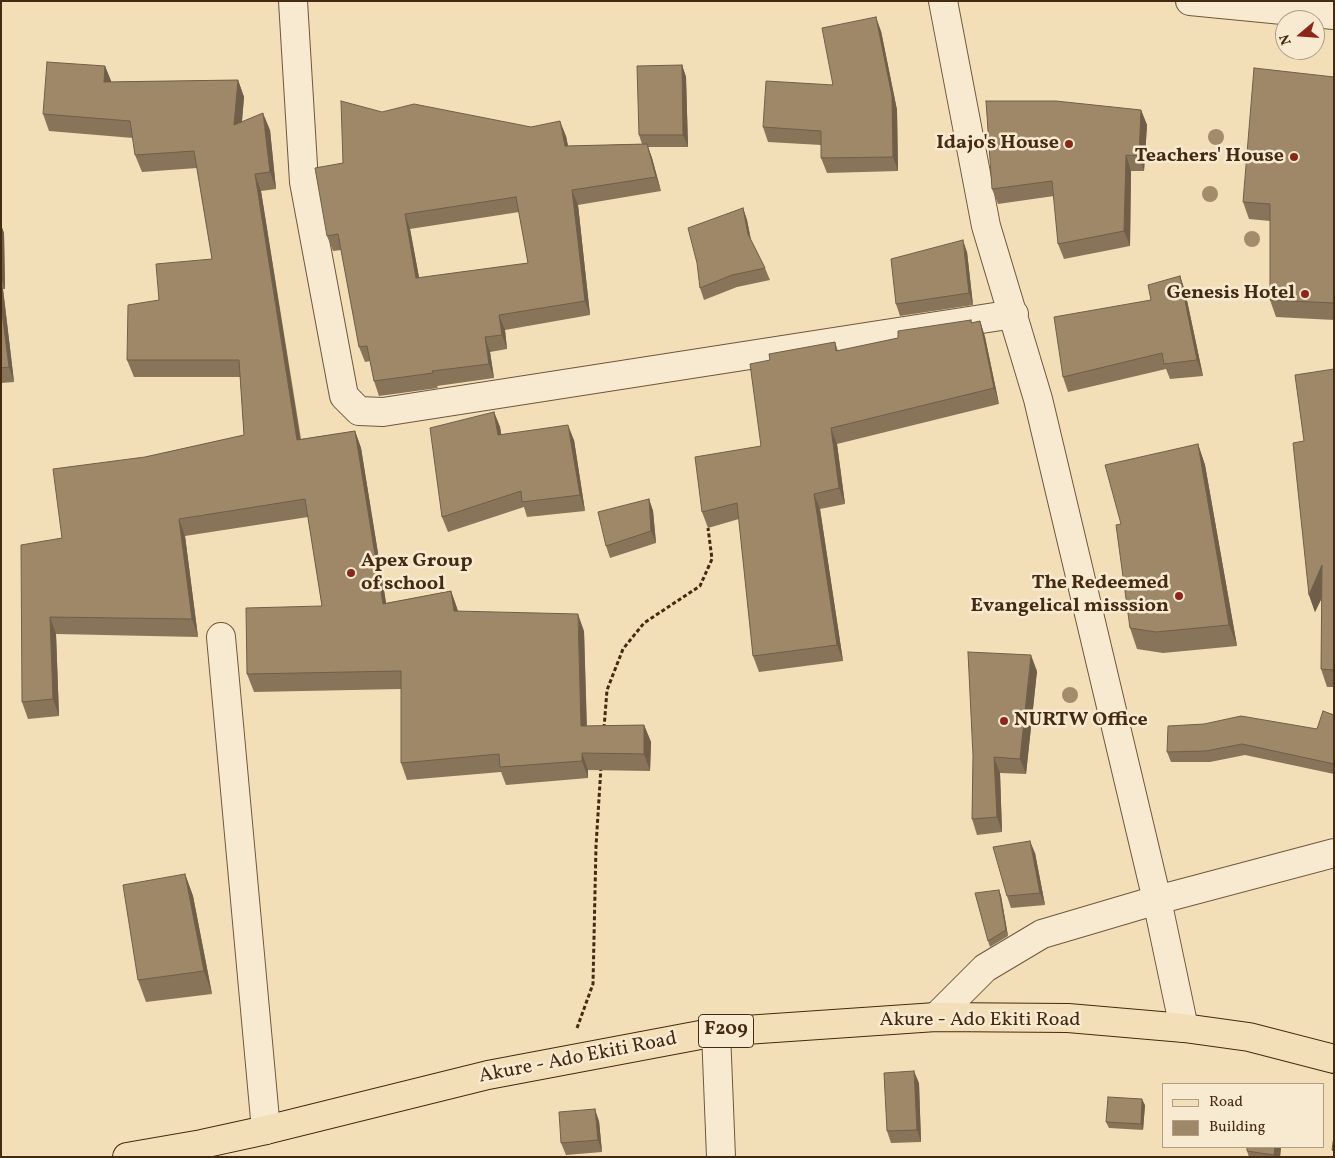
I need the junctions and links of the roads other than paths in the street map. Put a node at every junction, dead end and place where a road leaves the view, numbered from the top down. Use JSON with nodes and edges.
{"nodes":[{"id":1,"x":294,"y":1,"type":"edge"},
{"id":2,"x":944,"y":1,"type":"edge"},
{"id":3,"x":1190,"y":1,"type":"edge"},
{"id":4,"x":1328,"y":10,"type":"edge"},
{"id":5,"x":1014,"y":314,"type":"junction"},
{"id":6,"x":221,"y":637,"type":"dead end"},
{"id":7,"x":1334,"y":853,"type":"edge"},
{"id":8,"x":1157,"y":900,"type":"junction"},
{"id":9,"x":936,"y":1017,"type":"junction"},
{"id":10,"x":1184,"y":1028,"type":"junction"},
{"id":11,"x":716,"y":1032,"type":"junction"},
{"id":12,"x":1334,"y":1059,"type":"edge"},
{"id":13,"x":266,"y":1130,"type":"junction"},
{"id":14,"x":126,"y":1157,"type":"edge"},
{"id":15,"x":722,"y":1157,"type":"edge"}],
"edges":[{"from":1,"to":5,"type":"street"},
{"from":2,"to":5,"type":"street"},
{"from":3,"to":4,"type":"street"},
{"from":5,"to":8,"type":"street"},
{"from":6,"to":13,"type":"street"},
{"from":7,"to":8,"type":"street"},
{"from":8,"to":9,"type":"street"},
{"from":8,"to":10,"type":"street"},
{"from":9,"to":10,"type":"main road","name":"Akure - Ado Ekiti Road","number":"F209"},
{"from":9,"to":11,"type":"main road","name":"Akure - Ado Ekiti Road","number":"F209"},
{"from":10,"to":12,"type":"main road","name":"Akure - Ado Ekiti Road","number":"F209"},
{"from":11,"to":13,"type":"main road","name":"Akure - Ado Ekiti Road","number":"F209"},
{"from":11,"to":15,"type":"street"},
{"from":13,"to":14,"type":"main road","name":"Akure - Ado Ekiti Road","number":"F209"}]}
